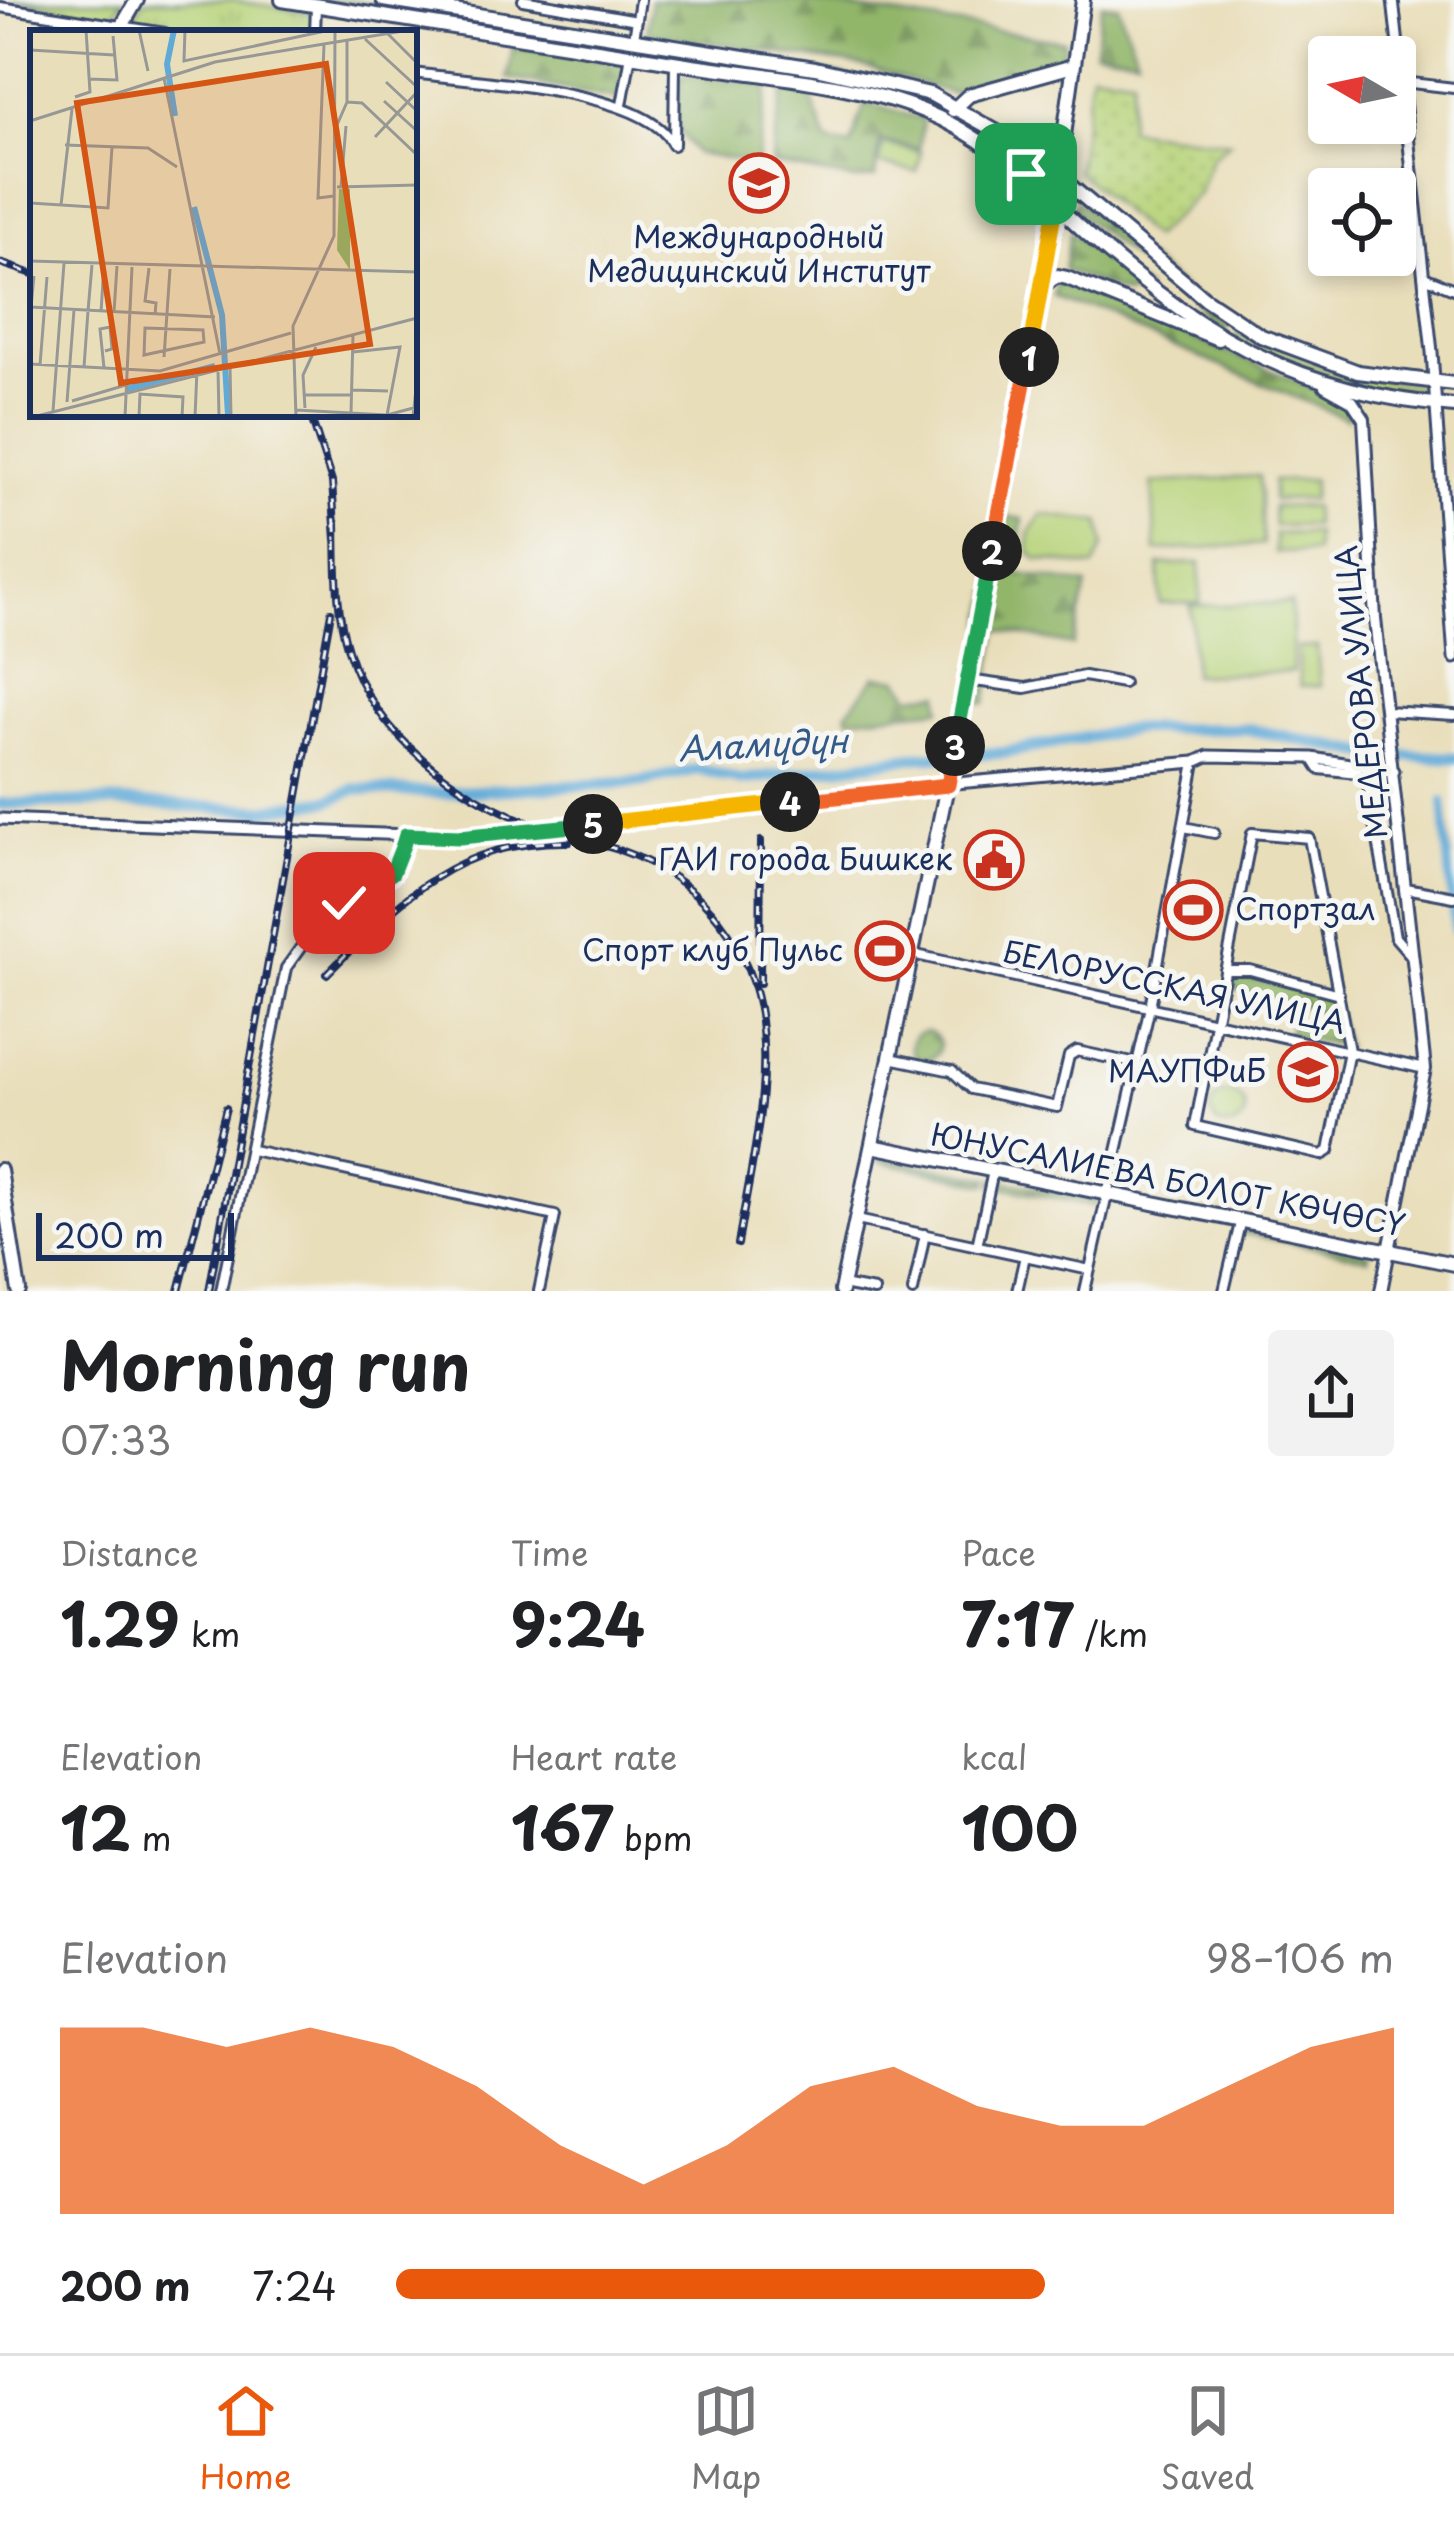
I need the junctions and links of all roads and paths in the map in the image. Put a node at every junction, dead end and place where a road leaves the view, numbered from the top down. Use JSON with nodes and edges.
{"nodes":[{"id":1,"x":282,"y":0,"type":"edge"},
{"id":2,"x":383,"y":0,"type":"edge"},
{"id":3,"x":524,"y":0,"type":"edge"},
{"id":4,"x":640,"y":0,"type":"edge"},
{"id":5,"x":1083,"y":0,"type":"edge"},
{"id":6,"x":1393,"y":0,"type":"edge"},
{"id":7,"x":133,"y":3,"type":"edge"},
{"id":8,"x":0,"y":7,"type":"edge"},
{"id":9,"x":316,"y":12,"type":"junction"},
{"id":10,"x":637,"y":20,"type":"junction"},
{"id":11,"x":122,"y":26,"type":"junction"},
{"id":12,"x":147,"y":30,"type":"edge"},
{"id":13,"x":315,"y":30,"type":"edge"},
{"id":14,"x":1397,"y":36,"type":"edge"},
{"id":15,"x":634,"y":40,"type":"junction"},
{"id":16,"x":631,"y":55,"type":"junction"},
{"id":17,"x":674,"y":62,"type":"junction"},
{"id":18,"x":1072,"y":66,"type":"junction"},
{"id":19,"x":417,"y":73,"type":"edge"},
{"id":20,"x":1416,"y":84,"type":"edge"},
{"id":21,"x":1454,"y":88,"type":"edge"},
{"id":22,"x":622,"y":105,"type":"junction"},
{"id":23,"x":956,"y":105,"type":"junction"},
{"id":24,"x":947,"y":121,"type":"junction"},
{"id":25,"x":1410,"y":144,"type":"edge"},
{"id":26,"x":1059,"y":175,"type":"junction"},
{"id":27,"x":1056,"y":202,"type":"junction"},
{"id":28,"x":1424,"y":277,"type":"junction"},
{"id":29,"x":1043,"y":285,"type":"junction"},
{"id":30,"x":1454,"y":290,"type":"edge"},
{"id":31,"x":1237,"y":321,"type":"junction"},
{"id":32,"x":1228,"y":341,"type":"junction"},
{"id":33,"x":1434,"y":382,"type":"junction"},
{"id":34,"x":1454,"y":384,"type":"edge"},
{"id":35,"x":1325,"y":386,"type":"junction"},
{"id":36,"x":1385,"y":400,"type":"junction"},
{"id":37,"x":1436,"y":404,"type":"junction"},
{"id":38,"x":1454,"y":406,"type":"edge"},
{"id":39,"x":1364,"y":419,"type":"junction"},
{"id":40,"x":1454,"y":658,"type":"edge"},
{"id":41,"x":968,"y":680,"type":"junction"},
{"id":42,"x":1123,"y":682,"type":"dead end"},
{"id":43,"x":1386,"y":711,"type":"junction"},
{"id":44,"x":1451,"y":714,"type":"edge"},
{"id":45,"x":1312,"y":758,"type":"junction"},
{"id":46,"x":1195,"y":762,"type":"junction"},
{"id":47,"x":1394,"y":767,"type":"junction"},
{"id":48,"x":949,"y":779,"type":"junction"},
{"id":49,"x":0,"y":819,"type":"edge"},
{"id":50,"x":1184,"y":827,"type":"junction"},
{"id":51,"x":1214,"y":832,"type":"dead end"},
{"id":52,"x":406,"y":835,"type":"junction"},
{"id":53,"x":1406,"y":889,"type":"junction"},
{"id":54,"x":1454,"y":897,"type":"edge"},
{"id":55,"x":912,"y":954,"type":"junction"},
{"id":56,"x":1414,"y":959,"type":"junction"},
{"id":57,"x":1225,"y":970,"type":"junction"},
{"id":58,"x":1339,"y":994,"type":"junction"},
{"id":59,"x":1150,"y":1007,"type":"junction"},
{"id":60,"x":1215,"y":1022,"type":"junction"},
{"id":61,"x":1349,"y":1051,"type":"junction"},
{"id":62,"x":890,"y":1058,"type":"junction"},
{"id":63,"x":1138,"y":1064,"type":"junction"},
{"id":64,"x":1425,"y":1070,"type":"junction"},
{"id":65,"x":872,"y":1146,"type":"junction"},
{"id":66,"x":252,"y":1150,"type":"junction"},
{"id":67,"x":993,"y":1169,"type":"junction"},
{"id":68,"x":0,"y":1170,"type":"edge"},
{"id":69,"x":1107,"y":1193,"type":"junction"},
{"id":70,"x":856,"y":1220,"type":"junction"},
{"id":71,"x":1241,"y":1220,"type":"junction"},
{"id":72,"x":925,"y":1234,"type":"junction"},
{"id":73,"x":976,"y":1246,"type":"junction"},
{"id":74,"x":1390,"y":1250,"type":"junction"},
{"id":75,"x":1024,"y":1256,"type":"junction"},
{"id":76,"x":1454,"y":1264,"type":"edge"},
{"id":77,"x":1090,"y":1270,"type":"junction"},
{"id":78,"x":842,"y":1288,"type":"edge"},
{"id":79,"x":19,"y":1291,"type":"edge"},
{"id":80,"x":221,"y":1291,"type":"edge"},
{"id":81,"x":539,"y":1291,"type":"edge"},
{"id":82,"x":874,"y":1291,"type":"edge"},
{"id":83,"x":913,"y":1291,"type":"edge"},
{"id":84,"x":1017,"y":1291,"type":"edge"},
{"id":85,"x":1085,"y":1291,"type":"edge"},
{"id":86,"x":1224,"y":1291,"type":"edge"},
{"id":87,"x":1381,"y":1291,"type":"edge"}],
"edges":[{"from":1,"to":9,"type":"main road"},
{"from":2,"to":15,"type":"main road"},
{"from":3,"to":10,"type":"street"},
{"from":4,"to":10,"type":"street"},
{"from":5,"to":18,"type":"main road"},
{"from":6,"to":14,"type":"street"},
{"from":7,"to":11,"type":"main road"},
{"from":8,"to":11,"type":"street"},
{"from":9,"to":13,"type":"street"},
{"from":9,"to":16,"type":"main road"},
{"from":10,"to":15,"type":"street"},
{"from":11,"to":12,"type":"street"},
{"from":15,"to":16,"type":"main road"},
{"from":15,"to":23,"type":"main road"},
{"from":16,"to":17,"type":"main road"},
{"from":16,"to":22,"type":"street"},
{"from":17,"to":22,"type":"street"},
{"from":17,"to":24,"type":"main road"},
{"from":18,"to":23,"type":"main road"},
{"from":18,"to":26,"type":"main road"},
{"from":19,"to":22,"type":"street"},
{"from":20,"to":21,"type":"street"},
{"from":23,"to":24,"type":"main road"},
{"from":23,"to":26,"type":"main road"},
{"from":24,"to":27,"type":"main road"},
{"from":25,"to":28,"type":"street"},
{"from":26,"to":27,"type":"main road"},
{"from":26,"to":31,"type":"main road"},
{"from":27,"to":29,"type":"main road"},
{"from":27,"to":32,"type":"main road"},
{"from":28,"to":30,"type":"street"},
{"from":28,"to":33,"type":"street"},
{"from":29,"to":32,"type":"main road"},
{"from":29,"to":41,"type":"main road"},
{"from":31,"to":32,"type":"main road"},
{"from":31,"to":33,"type":"main road"},
{"from":32,"to":35,"type":"main road"},
{"from":33,"to":34,"type":"main road"},
{"from":33,"to":37,"type":"street"},
{"from":35,"to":36,"type":"main road"},
{"from":35,"to":39,"type":"main road"},
{"from":36,"to":37,"type":"main road"},
{"from":36,"to":39,"type":"main road"},
{"from":37,"to":38,"type":"main road"},
{"from":37,"to":40,"type":"street"},
{"from":39,"to":43,"type":"main road","name":"МЕДЕРОВА УЛИЦА"},
{"from":41,"to":42,"type":"street"},
{"from":41,"to":48,"type":"main road"},
{"from":43,"to":44,"type":"street"},
{"from":43,"to":47,"type":"main road","name":"МЕДЕРОВА УЛИЦА"},
{"from":45,"to":46,"type":"street"},
{"from":45,"to":47,"type":"street"},
{"from":45,"to":56,"type":"street","name":"МЕДЕРОВА УЛИЦА"},
{"from":46,"to":48,"type":"street"},
{"from":46,"to":50,"type":"street"},
{"from":47,"to":53,"type":"main road","name":"МЕДЕРОВА УЛИЦА"},
{"from":48,"to":52,"type":"street"},
{"from":48,"to":55,"type":"main road"},
{"from":49,"to":52,"type":"street"},
{"from":50,"to":51,"type":"street"},
{"from":50,"to":59,"type":"street"},
{"from":52,"to":66,"type":"street"},
{"from":53,"to":54,"type":"street"},
{"from":53,"to":56,"type":"main road","name":"МЕДЕРОВА УЛИЦА"},
{"from":55,"to":59,"type":"street","name":"БЕЛОРУССКАЯ УЛИЦА"},
{"from":55,"to":62,"type":"main road"},
{"from":56,"to":64,"type":"main road","name":"МЕДЕРОВА УЛИЦА"},
{"from":57,"to":58,"type":"street"},
{"from":57,"to":58,"type":"street"},
{"from":57,"to":60,"type":"street"},
{"from":58,"to":61,"type":"street"},
{"from":59,"to":60,"type":"street","name":"БЕЛОРУССКАЯ УЛИЦА"},
{"from":59,"to":63,"type":"street"},
{"from":60,"to":61,"type":"street","name":"БЕЛОРУССКАЯ УЛИЦА"},
{"from":60,"to":61,"type":"street"},
{"from":61,"to":64,"type":"street","name":"БЕЛОРУССКАЯ УЛИЦА"},
{"from":62,"to":63,"type":"street"},
{"from":62,"to":65,"type":"main road"},
{"from":63,"to":69,"type":"street"},
{"from":64,"to":74,"type":"main road","name":"МЕДЕРОВА УЛИЦА"},
{"from":65,"to":67,"type":"main road","name":"ЮНУСАЛИЕВА БОЛОТ КӨЧӨСҮ"},
{"from":65,"to":70,"type":"main road"},
{"from":66,"to":80,"type":"street"},
{"from":66,"to":81,"type":"street"},
{"from":67,"to":69,"type":"main road","name":"ЮНУСАЛИЕВА БОЛОТ КӨЧӨСҮ"},
{"from":67,"to":73,"type":"street"},
{"from":68,"to":79,"type":"main road"},
{"from":69,"to":71,"type":"main road","name":"ЮНУСАЛИЕВА БОЛОТ КӨЧӨСҮ"},
{"from":69,"to":77,"type":"street"},
{"from":70,"to":72,"type":"street"},
{"from":70,"to":78,"type":"main road"},
{"from":71,"to":74,"type":"main road","name":"ЮНУСАЛИЕВА БОЛОТ КӨЧӨСҮ"},
{"from":71,"to":86,"type":"street"},
{"from":72,"to":73,"type":"street"},
{"from":72,"to":83,"type":"street"},
{"from":73,"to":75,"type":"street"},
{"from":74,"to":76,"type":"main road","name":"ЮНУСАЛИЕВА БОЛОТ КӨЧӨСҮ"},
{"from":74,"to":87,"type":"main road","name":"МЕДЕРОВА УЛИЦА"},
{"from":75,"to":77,"type":"street"},
{"from":75,"to":84,"type":"street"},
{"from":77,"to":85,"type":"street"},
{"from":78,"to":82,"type":"street"}]}
